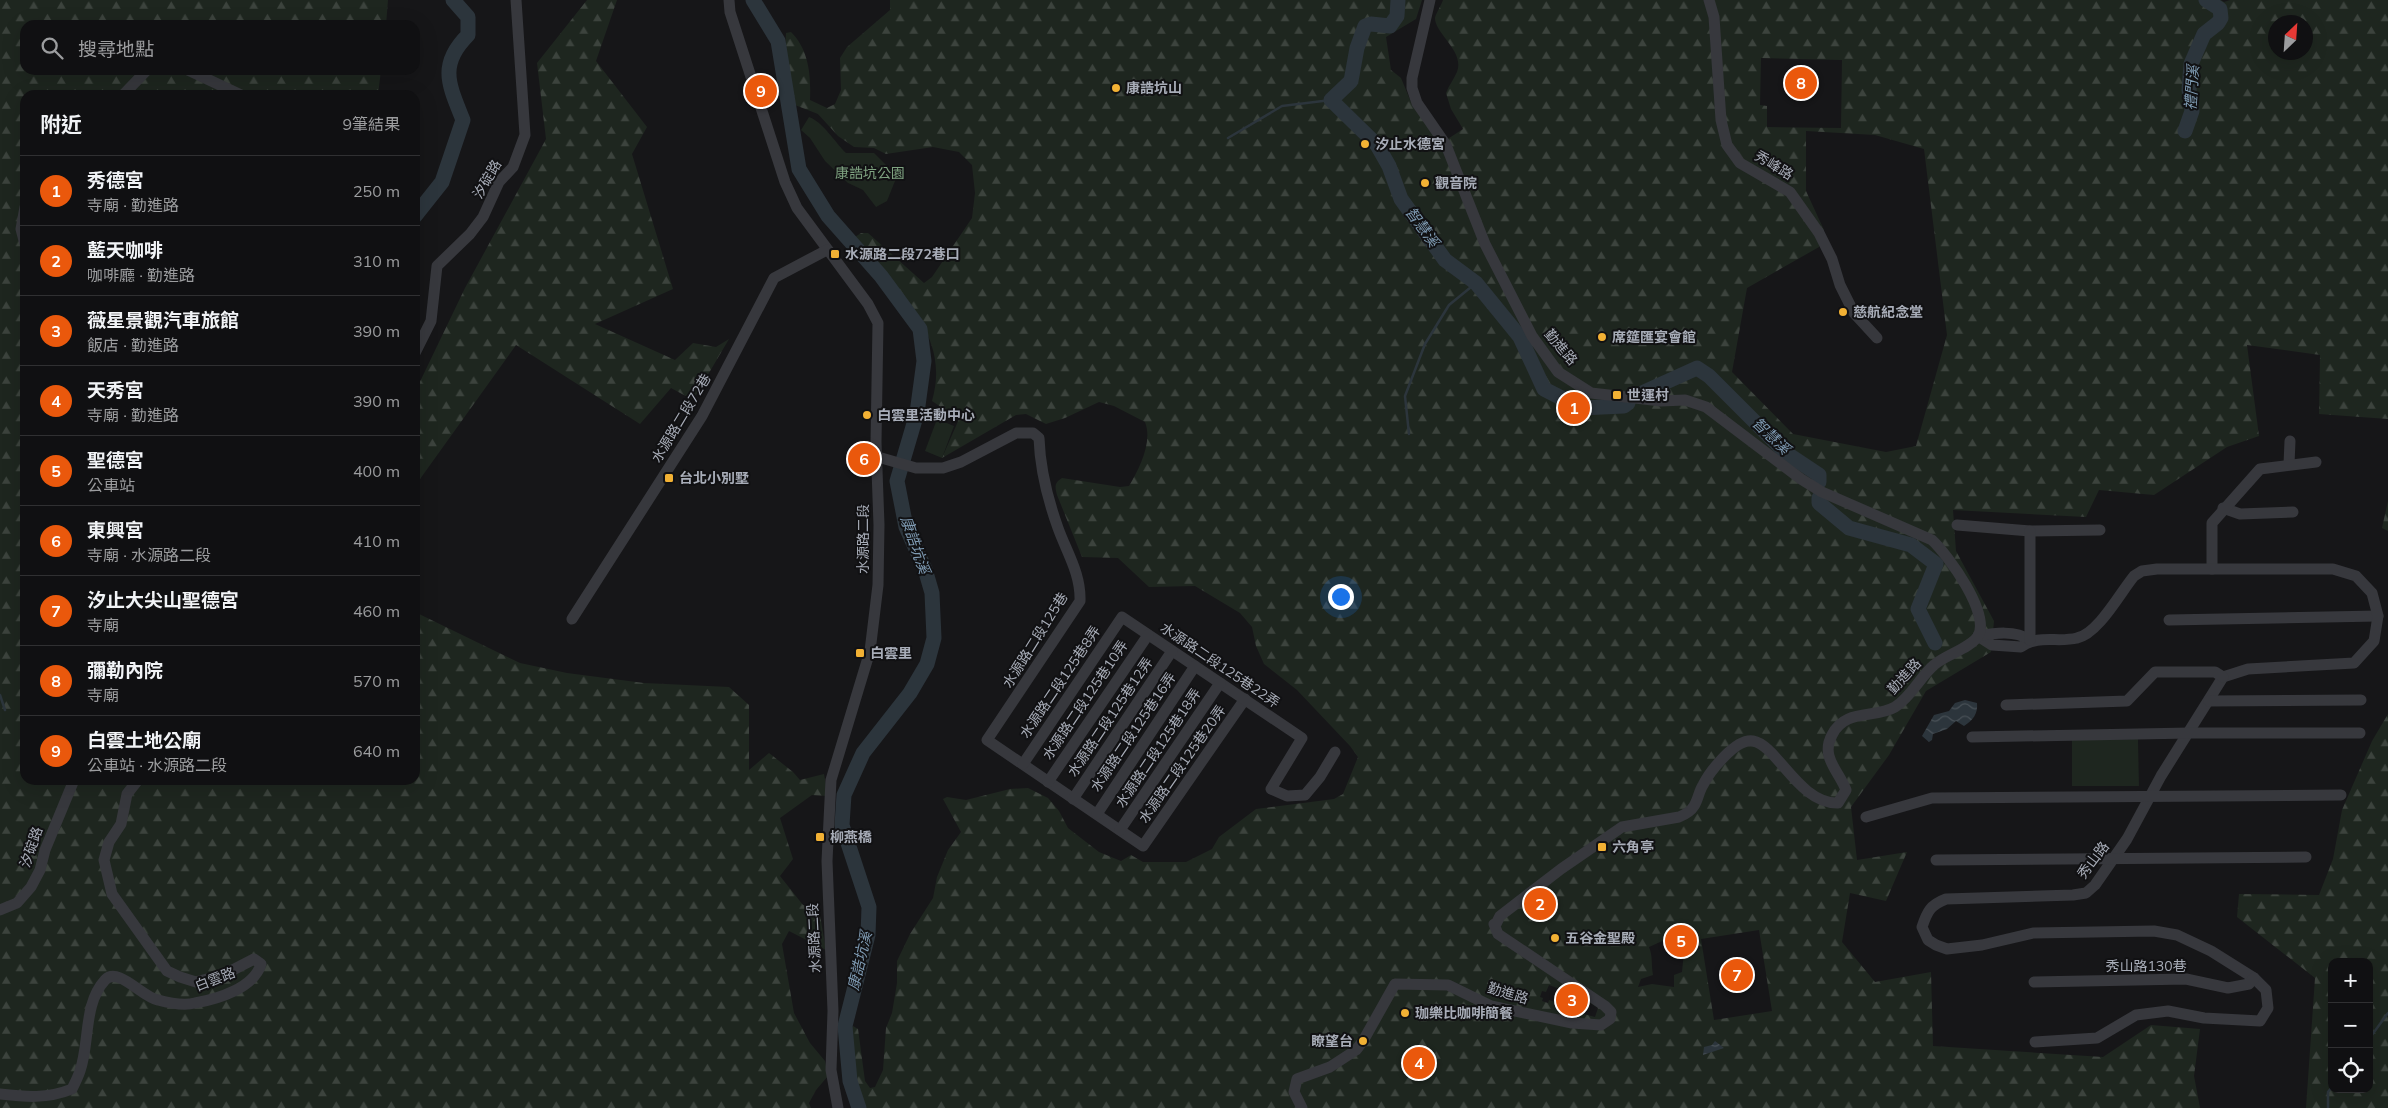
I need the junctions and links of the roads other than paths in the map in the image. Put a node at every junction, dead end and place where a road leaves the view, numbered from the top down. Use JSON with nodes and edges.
{"nodes":[{"id":1,"x":516,"y":0,"type":"edge"},
{"id":2,"x":729,"y":0,"type":"edge"},
{"id":3,"x":1430,"y":0,"type":"edge"},
{"id":4,"x":1709,"y":0,"type":"edge"},
{"id":5,"x":142,"y":75,"type":"edge"},
{"id":6,"x":198,"y":75,"type":"edge"},
{"id":7,"x":128,"y":90,"type":"edge"},
{"id":8,"x":230,"y":90,"type":"edge"},
{"id":9,"x":827,"y":250,"type":"junction"},
{"id":10,"x":1877,"y":338,"type":"dead end"},
{"id":11,"x":420,"y":343,"type":"edge"},
{"id":12,"x":2290,"y":441,"type":"dead end"},
{"id":13,"x":882,"y":458,"type":"junction"},
{"id":14,"x":2316,"y":462,"type":"dead end"},
{"id":15,"x":2289,"y":464,"type":"junction"},
{"id":16,"x":2223,"y":508,"type":"junction"},
{"id":17,"x":2294,"y":512,"type":"dead end"},
{"id":18,"x":1957,"y":525,"type":"dead end"},
{"id":19,"x":2100,"y":530,"type":"dead end"},
{"id":20,"x":2030,"y":531,"type":"junction"},
{"id":21,"x":2212,"y":569,"type":"junction"},
{"id":22,"x":2378,"y":616,"type":"junction"},
{"id":23,"x":1122,"y":618,"type":"joint"},
{"id":24,"x":572,"y":619,"type":"dead end"},
{"id":25,"x":2169,"y":620,"type":"dead end"},
{"id":26,"x":1148,"y":635,"type":"junction"},
{"id":27,"x":1978,"y":636,"type":"junction"},
{"id":28,"x":2030,"y":640,"type":"junction"},
{"id":29,"x":1172,"y":652,"type":"junction"},
{"id":30,"x":1195,"y":666,"type":"junction"},
{"id":31,"x":2223,"y":677,"type":"junction"},
{"id":32,"x":1220,"y":683,"type":"junction"},
{"id":33,"x":1245,"y":700,"type":"junction"},
{"id":34,"x":2361,"y":700,"type":"dead end"},
{"id":35,"x":2209,"y":701,"type":"junction"},
{"id":36,"x":2006,"y":705,"type":"dead end"},
{"id":37,"x":2190,"y":733,"type":"junction"},
{"id":38,"x":2360,"y":733,"type":"dead end"},
{"id":39,"x":1972,"y":737,"type":"dead end"},
{"id":40,"x":1335,"y":752,"type":"dead end"},
{"id":41,"x":1022,"y":764,"type":"junction"},
{"id":42,"x":1048,"y":782,"type":"junction"},
{"id":43,"x":72,"y":785,"type":"edge"},
{"id":44,"x":134,"y":785,"type":"edge"},
{"id":45,"x":2341,"y":795,"type":"dead end"},
{"id":46,"x":2149,"y":797,"type":"junction"},
{"id":47,"x":1073,"y":798,"type":"junction"},
{"id":48,"x":1096,"y":814,"type":"junction"},
{"id":49,"x":1866,"y":817,"type":"dead end"},
{"id":50,"x":1120,"y":830,"type":"junction"},
{"id":51,"x":1143,"y":846,"type":"joint"},
{"id":52,"x":2306,"y":857,"type":"dead end"},
{"id":53,"x":2113,"y":858,"type":"junction"},
{"id":54,"x":1936,"y":860,"type":"dead end"},
{"id":55,"x":0,"y":910,"type":"edge"},
{"id":56,"x":2254,"y":978,"type":"junction"},
{"id":57,"x":2034,"y":982,"type":"dead end"},
{"id":58,"x":2034,"y":1042,"type":"dead end"},
{"id":59,"x":0,"y":1094,"type":"edge"},
{"id":60,"x":838,"y":1108,"type":"edge"},
{"id":61,"x":1302,"y":1108,"type":"edge"}],
"edges":[{"from":1,"to":11,"type":"street","name":"汐碇路"},
{"from":2,"to":9,"type":"street","name":"水源路二段"},
{"from":3,"to":27,"type":"street","name":"勤進路"},
{"from":4,"to":10,"type":"street","name":"秀峰路"},
{"from":5,"to":7,"type":"street"},
{"from":6,"to":8,"type":"street"},
{"from":9,"to":13,"type":"street","name":"水源路二段"},
{"from":9,"to":24,"type":"street","name":"水源路二段72巷"},
{"from":12,"to":15,"type":"street"},
{"from":13,"to":41,"type":"street","name":"水源路二段125巷"},
{"from":13,"to":60,"type":"street","name":"水源路二段"},
{"from":14,"to":15,"type":"street"},
{"from":15,"to":16,"type":"street"},
{"from":16,"to":17,"type":"street"},
{"from":16,"to":21,"type":"street"},
{"from":18,"to":20,"type":"street"},
{"from":19,"to":20,"type":"street"},
{"from":20,"to":28,"type":"street"},
{"from":21,"to":22,"type":"street"},
{"from":21,"to":28,"type":"street"},
{"from":22,"to":25,"type":"street"},
{"from":22,"to":31,"type":"street"},
{"from":23,"to":26,"type":"street","name":"水源路二段125巷22弄"},
{"from":23,"to":41,"type":"street","name":"水源路二段125巷8弄"},
{"from":26,"to":29,"type":"street","name":"水源路二段125巷22弄"},
{"from":26,"to":42,"type":"street","name":"水源路二段125巷10弄"},
{"from":27,"to":28,"type":"street"},
{"from":27,"to":61,"type":"street","name":"勤進路"},
{"from":29,"to":30,"type":"street","name":"水源路二段125巷22弄"},
{"from":29,"to":47,"type":"street","name":"水源路二段125巷12弄"},
{"from":30,"to":32,"type":"street","name":"水源路二段125巷22弄"},
{"from":30,"to":48,"type":"street","name":"水源路二段125巷16弄"},
{"from":31,"to":35,"type":"street","name":"秀山路"},
{"from":31,"to":36,"type":"street"},
{"from":32,"to":33,"type":"street","name":"水源路二段125巷22弄"},
{"from":32,"to":50,"type":"street","name":"水源路二段125巷18弄"},
{"from":33,"to":40,"type":"street","name":"水源路二段125巷22弄"},
{"from":33,"to":51,"type":"street","name":"水源路二段125巷20弄"},
{"from":34,"to":35,"type":"street"},
{"from":35,"to":37,"type":"street","name":"秀山路"},
{"from":37,"to":38,"type":"street"},
{"from":37,"to":39,"type":"street"},
{"from":37,"to":46,"type":"street","name":"秀山路"},
{"from":41,"to":42,"type":"street","name":"水源路二段125巷"},
{"from":42,"to":47,"type":"street","name":"水源路二段125巷"},
{"from":43,"to":55,"type":"street","name":"汐碇路"},
{"from":44,"to":59,"type":"street","name":"白雲路"},
{"from":45,"to":46,"type":"street"},
{"from":46,"to":49,"type":"street"},
{"from":46,"to":53,"type":"street","name":"秀山路"},
{"from":47,"to":48,"type":"street","name":"水源路二段125巷"},
{"from":48,"to":50,"type":"street","name":"水源路二段125巷"},
{"from":50,"to":51,"type":"street","name":"水源路二段125巷"},
{"from":52,"to":53,"type":"street"},
{"from":53,"to":54,"type":"street"},
{"from":53,"to":56,"type":"street","name":"秀山路"},
{"from":56,"to":57,"type":"street","name":"秀山路130巷"},
{"from":56,"to":58,"type":"street","name":"秀山路"}]}
